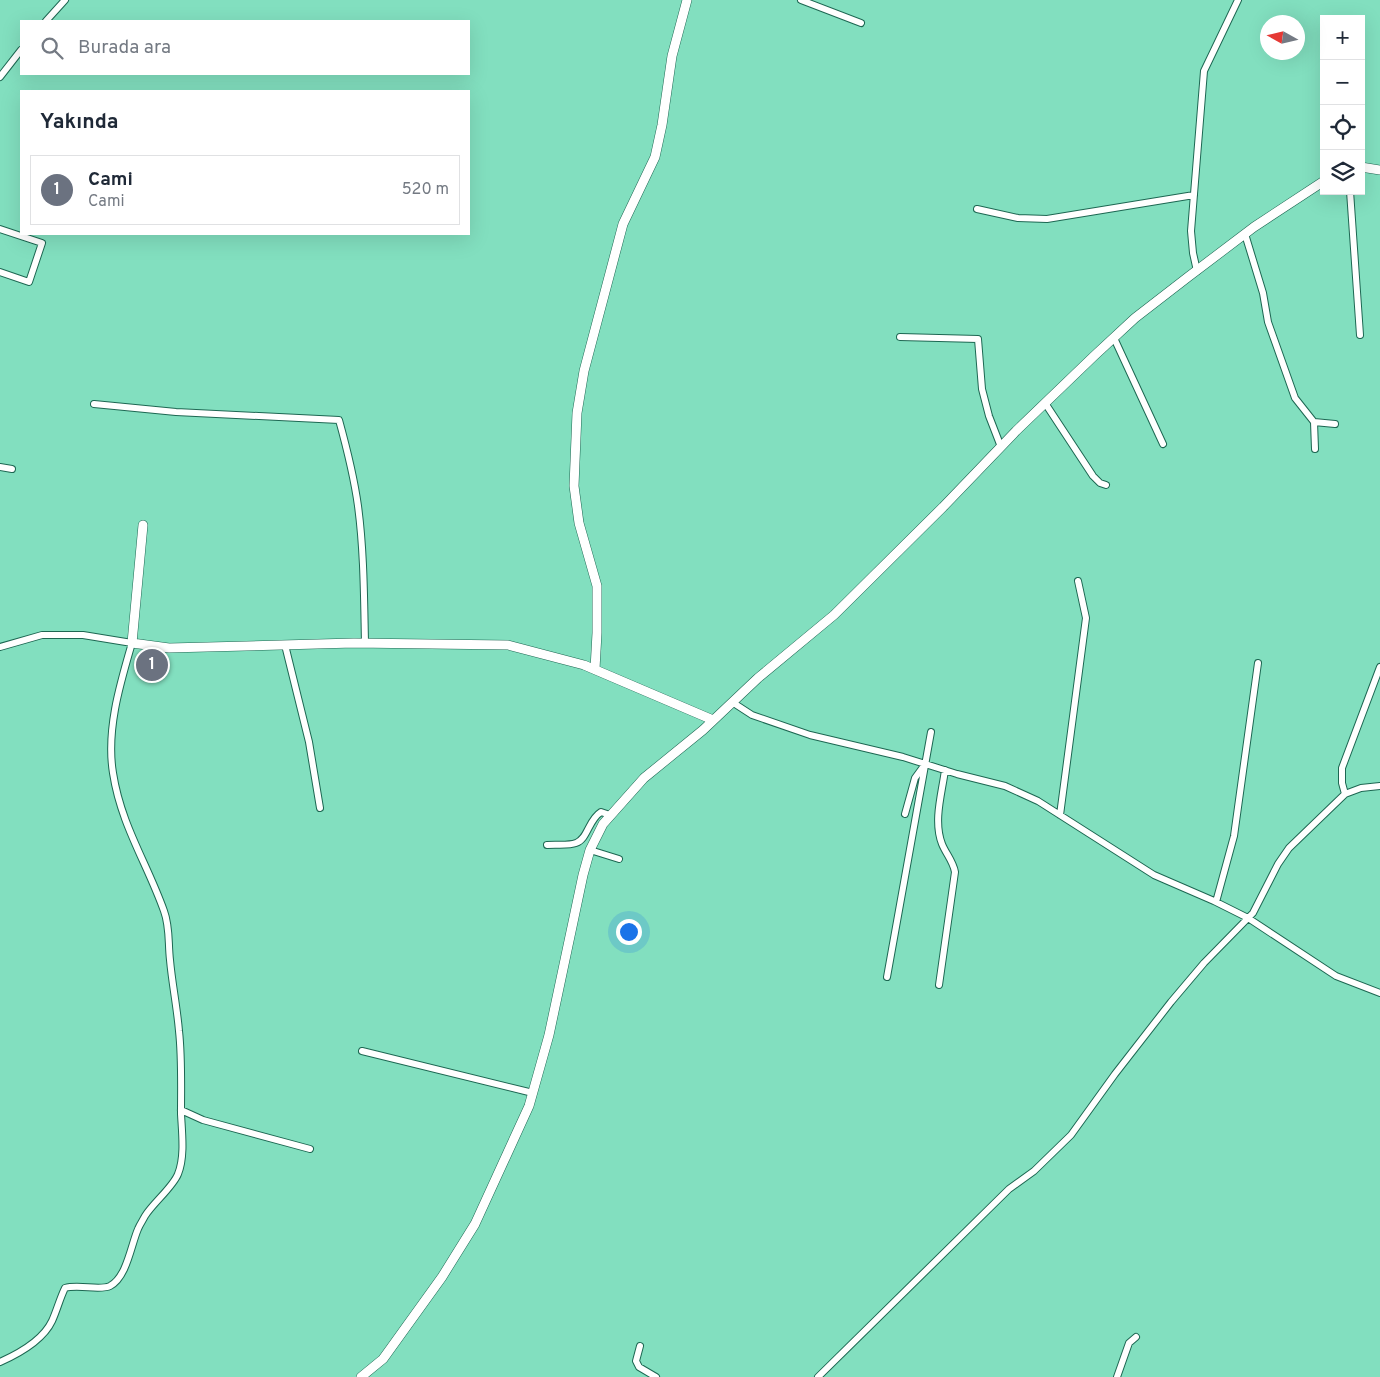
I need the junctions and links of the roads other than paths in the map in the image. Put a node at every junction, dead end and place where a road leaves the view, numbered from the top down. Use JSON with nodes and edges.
{"nodes":[{"id":1,"x":65,"y":0,"type":"edge"},
{"id":2,"x":687,"y":0,"type":"edge"},
{"id":3,"x":801,"y":0,"type":"edge"},
{"id":4,"x":1238,"y":0,"type":"edge"},
{"id":5,"x":47,"y":20,"type":"edge"},
{"id":6,"x":861,"y":24,"type":"dead end"},
{"id":7,"x":20,"y":51,"type":"edge"},
{"id":8,"x":0,"y":77,"type":"edge"},
{"id":9,"x":1365,"y":168,"type":"edge"},
{"id":10,"x":1380,"y":170,"type":"edge"},
{"id":11,"x":1320,"y":184,"type":"edge"},
{"id":12,"x":1194,"y":195,"type":"junction"},
{"id":13,"x":1350,"y":195,"type":"edge"},
{"id":14,"x":977,"y":209,"type":"dead end"},
{"id":15,"x":0,"y":229,"type":"edge"},
{"id":16,"x":1245,"y":234,"type":"junction"},
{"id":17,"x":1197,"y":271,"type":"junction"},
{"id":18,"x":0,"y":272,"type":"edge"},
{"id":19,"x":1360,"y":335,"type":"dead end"},
{"id":20,"x":900,"y":337,"type":"dead end"},
{"id":21,"x":1114,"y":338,"type":"junction"},
{"id":22,"x":1045,"y":403,"type":"junction"},
{"id":23,"x":94,"y":404,"type":"dead end"},
{"id":24,"x":1314,"y":422,"type":"junction"},
{"id":25,"x":1335,"y":424,"type":"dead end"},
{"id":26,"x":1163,"y":444,"type":"dead end"},
{"id":27,"x":1001,"y":447,"type":"junction"},
{"id":28,"x":1315,"y":449,"type":"dead end"},
{"id":29,"x":0,"y":467,"type":"edge"},
{"id":30,"x":12,"y":469,"type":"dead end"},
{"id":31,"x":1106,"y":485,"type":"dead end"},
{"id":32,"x":143,"y":525,"type":"dead end"},
{"id":33,"x":1078,"y":581,"type":"dead end"},
{"id":34,"x":132,"y":643,"type":"junction"},
{"id":35,"x":365,"y":643,"type":"junction"},
{"id":36,"x":285,"y":645,"type":"junction"},
{"id":37,"x":0,"y":647,"type":"edge"},
{"id":38,"x":1258,"y":662,"type":"dead end"},
{"id":39,"x":1380,"y":667,"type":"edge"},
{"id":40,"x":595,"y":669,"type":"junction"},
{"id":41,"x":732,"y":702,"type":"junction"},
{"id":42,"x":713,"y":720,"type":"junction"},
{"id":43,"x":931,"y":732,"type":"dead end"},
{"id":44,"x":925,"y":764,"type":"junction"},
{"id":45,"x":945,"y":770,"type":"junction"},
{"id":46,"x":1380,"y":786,"type":"edge"},
{"id":47,"x":1345,"y":794,"type":"junction"},
{"id":48,"x":320,"y":808,"type":"dead end"},
{"id":49,"x":906,"y":814,"type":"dead end"},
{"id":50,"x":610,"y":815,"type":"junction"},
{"id":51,"x":1060,"y":815,"type":"junction"},
{"id":52,"x":547,"y":844,"type":"dead end"},
{"id":53,"x":590,"y":850,"type":"junction"},
{"id":54,"x":619,"y":859,"type":"dead end"},
{"id":55,"x":1216,"y":902,"type":"junction"},
{"id":56,"x":1248,"y":918,"type":"junction"},
{"id":57,"x":887,"y":977,"type":"dead end"},
{"id":58,"x":939,"y":985,"type":"dead end"},
{"id":59,"x":1380,"y":993,"type":"edge"},
{"id":60,"x":362,"y":1051,"type":"dead end"},
{"id":61,"x":533,"y":1093,"type":"junction"},
{"id":62,"x":181,"y":1110,"type":"junction"},
{"id":63,"x":310,"y":1149,"type":"dead end"},
{"id":64,"x":1136,"y":1337,"type":"dead end"},
{"id":65,"x":640,"y":1346,"type":"dead end"},
{"id":66,"x":0,"y":1362,"type":"edge"},
{"id":67,"x":360,"y":1377,"type":"edge"},
{"id":68,"x":656,"y":1377,"type":"edge"},
{"id":69,"x":818,"y":1377,"type":"edge"},
{"id":70,"x":1117,"y":1377,"type":"edge"}],
"edges":[{"from":1,"to":5,"type":"street"},
{"from":2,"to":40,"type":"street"},
{"from":3,"to":6,"type":"street"},
{"from":4,"to":12,"type":"street"},
{"from":7,"to":8,"type":"street"},
{"from":9,"to":10,"type":"street"},
{"from":11,"to":16,"type":"street"},
{"from":12,"to":14,"type":"street"},
{"from":12,"to":17,"type":"street"},
{"from":13,"to":19,"type":"street"},
{"from":15,"to":18,"type":"street"},
{"from":16,"to":17,"type":"street"},
{"from":16,"to":24,"type":"street"},
{"from":17,"to":21,"type":"street"},
{"from":20,"to":27,"type":"street"},
{"from":21,"to":22,"type":"street"},
{"from":21,"to":26,"type":"street"},
{"from":22,"to":27,"type":"street"},
{"from":22,"to":31,"type":"street"},
{"from":23,"to":35,"type":"street"},
{"from":24,"to":25,"type":"street"},
{"from":24,"to":28,"type":"street"},
{"from":27,"to":41,"type":"street"},
{"from":29,"to":30,"type":"street"},
{"from":32,"to":34,"type":"street"},
{"from":33,"to":51,"type":"street"},
{"from":34,"to":36,"type":"street"},
{"from":34,"to":37,"type":"street"},
{"from":34,"to":62,"type":"street"},
{"from":35,"to":36,"type":"street"},
{"from":35,"to":40,"type":"street"},
{"from":36,"to":48,"type":"street"},
{"from":38,"to":55,"type":"street"},
{"from":39,"to":47,"type":"street"},
{"from":40,"to":42,"type":"street"},
{"from":41,"to":42,"type":"street"},
{"from":41,"to":44,"type":"street"},
{"from":42,"to":50,"type":"street"},
{"from":43,"to":44,"type":"street"},
{"from":44,"to":45,"type":"street"},
{"from":44,"to":49,"type":"street"},
{"from":44,"to":57,"type":"street"},
{"from":45,"to":51,"type":"street"},
{"from":45,"to":58,"type":"street"},
{"from":46,"to":47,"type":"street"},
{"from":47,"to":56,"type":"street"},
{"from":50,"to":52,"type":"street"},
{"from":50,"to":53,"type":"street"},
{"from":51,"to":55,"type":"street"},
{"from":53,"to":54,"type":"street"},
{"from":53,"to":61,"type":"street"},
{"from":55,"to":56,"type":"street"},
{"from":56,"to":59,"type":"street"},
{"from":56,"to":69,"type":"street"},
{"from":60,"to":61,"type":"street"},
{"from":61,"to":67,"type":"street"},
{"from":62,"to":63,"type":"street"},
{"from":62,"to":66,"type":"street"},
{"from":64,"to":70,"type":"street"},
{"from":65,"to":68,"type":"street"}]}
